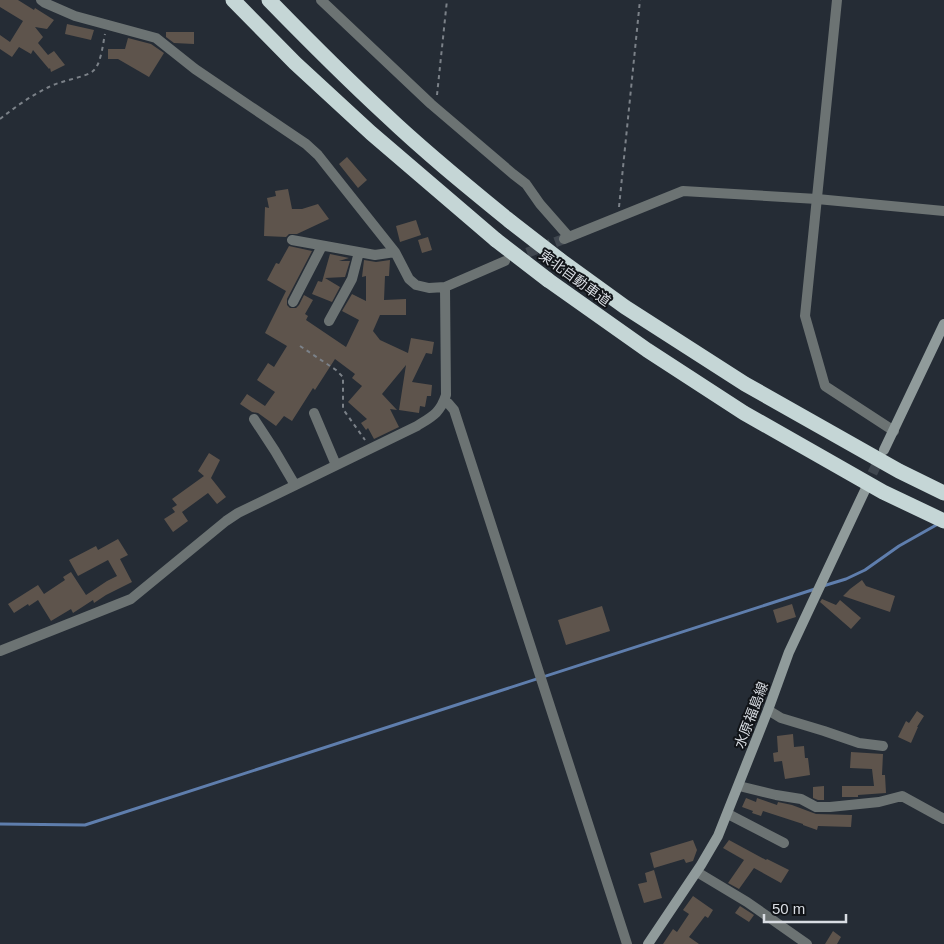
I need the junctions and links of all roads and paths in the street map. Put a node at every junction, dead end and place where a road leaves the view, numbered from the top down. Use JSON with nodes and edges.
{"nodes":[{"id":1,"x":41,"y":0,"type":"edge"},
{"id":2,"x":233,"y":0,"type":"edge"},
{"id":3,"x":269,"y":0,"type":"edge"},
{"id":4,"x":321,"y":0,"type":"edge"},
{"id":5,"x":447,"y":0,"type":"edge"},
{"id":6,"x":640,"y":0,"type":"edge"},
{"id":7,"x":837,"y":0,"type":"edge"},
{"id":8,"x":107,"y":24,"type":"junction"},
{"id":9,"x":431,"y":104,"type":"junction"},
{"id":10,"x":0,"y":119,"type":"edge"},
{"id":11,"x":818,"y":199,"type":"junction"},
{"id":12,"x":944,"y":211,"type":"edge"},
{"id":13,"x":618,"y":217,"type":"junction"},
{"id":14,"x":292,"y":240,"type":"dead end"},
{"id":15,"x":322,"y":246,"type":"junction"},
{"id":16,"x":359,"y":252,"type":"junction"},
{"id":17,"x":395,"y":252,"type":"junction"},
{"id":18,"x":505,"y":261,"type":"tunnel mouth"},
{"id":19,"x":445,"y":287,"type":"junction"},
{"id":20,"x":293,"y":302,"type":"dead end"},
{"id":21,"x":329,"y":321,"type":"dead end"},
{"id":22,"x":944,"y":324,"type":"edge"},
{"id":23,"x":300,"y":346,"type":"dead end"},
{"id":24,"x":444,"y":402,"type":"junction"},
{"id":25,"x":314,"y":413,"type":"dead end"},
{"id":26,"x":254,"y":419,"type":"dead end"},
{"id":27,"x":894,"y":431,"type":"junction"},
{"id":28,"x":371,"y":448,"type":"junction"},
{"id":29,"x":884,"y":450,"type":"tunnel mouth"},
{"id":30,"x":336,"y":465,"type":"junction"},
{"id":31,"x":295,"y":484,"type":"junction"},
{"id":32,"x":866,"y":488,"type":"tunnel mouth"},
{"id":33,"x":944,"y":493,"type":"edge"},
{"id":34,"x":944,"y":521,"type":"edge"},
{"id":35,"x":0,"y":651,"type":"edge"},
{"id":36,"x":768,"y":710,"type":"junction"},
{"id":37,"x":883,"y":746,"type":"dead end"},
{"id":38,"x":739,"y":786,"type":"junction"},
{"id":39,"x":728,"y":814,"type":"junction"},
{"id":40,"x":944,"y":819,"type":"edge"},
{"id":41,"x":784,"y":843,"type":"dead end"},
{"id":42,"x":697,"y":872,"type":"junction"},
{"id":43,"x":627,"y":944,"type":"edge"},
{"id":44,"x":648,"y":944,"type":"edge"},
{"id":45,"x":807,"y":944,"type":"edge"}],
"edges":[{"from":1,"to":8,"type":"street"},
{"from":2,"to":34,"type":"highway","name":"東北自動車道","bridge":true},
{"from":3,"to":33,"type":"highway","name":"東北自動車道","bridge":true},
{"from":4,"to":9,"type":"street"},
{"from":5,"to":9,"type":"path"},
{"from":6,"to":13,"type":"path"},
{"from":7,"to":11,"type":"street"},
{"from":8,"to":10,"type":"path"},
{"from":8,"to":17,"type":"street"},
{"from":9,"to":13,"type":"street"},
{"from":11,"to":12,"type":"street"},
{"from":11,"to":13,"type":"street"},
{"from":11,"to":27,"type":"street"},
{"from":14,"to":15,"type":"street"},
{"from":15,"to":16,"type":"street"},
{"from":15,"to":20,"type":"street"},
{"from":16,"to":17,"type":"street"},
{"from":16,"to":21,"type":"street"},
{"from":17,"to":19,"type":"street"},
{"from":18,"to":19,"type":"street"},
{"from":19,"to":24,"type":"street"},
{"from":22,"to":27,"type":"main road"},
{"from":23,"to":28,"type":"path"},
{"from":24,"to":28,"type":"street"},
{"from":24,"to":43,"type":"street"},
{"from":25,"to":30,"type":"street"},
{"from":26,"to":31,"type":"street"},
{"from":27,"to":29,"type":"main road"},
{"from":28,"to":30,"type":"street"},
{"from":30,"to":31,"type":"street"},
{"from":31,"to":35,"type":"street"},
{"from":32,"to":36,"type":"main road","name":"水原福島線"},
{"from":36,"to":37,"type":"street"},
{"from":36,"to":38,"type":"main road","name":"水原福島線"},
{"from":38,"to":39,"type":"main road","name":"水原福島線"},
{"from":38,"to":40,"type":"street"},
{"from":39,"to":41,"type":"street"},
{"from":39,"to":42,"type":"main road","name":"水原福島線"},
{"from":42,"to":44,"type":"main road","name":"水原福島線"},
{"from":42,"to":45,"type":"street"}]}
